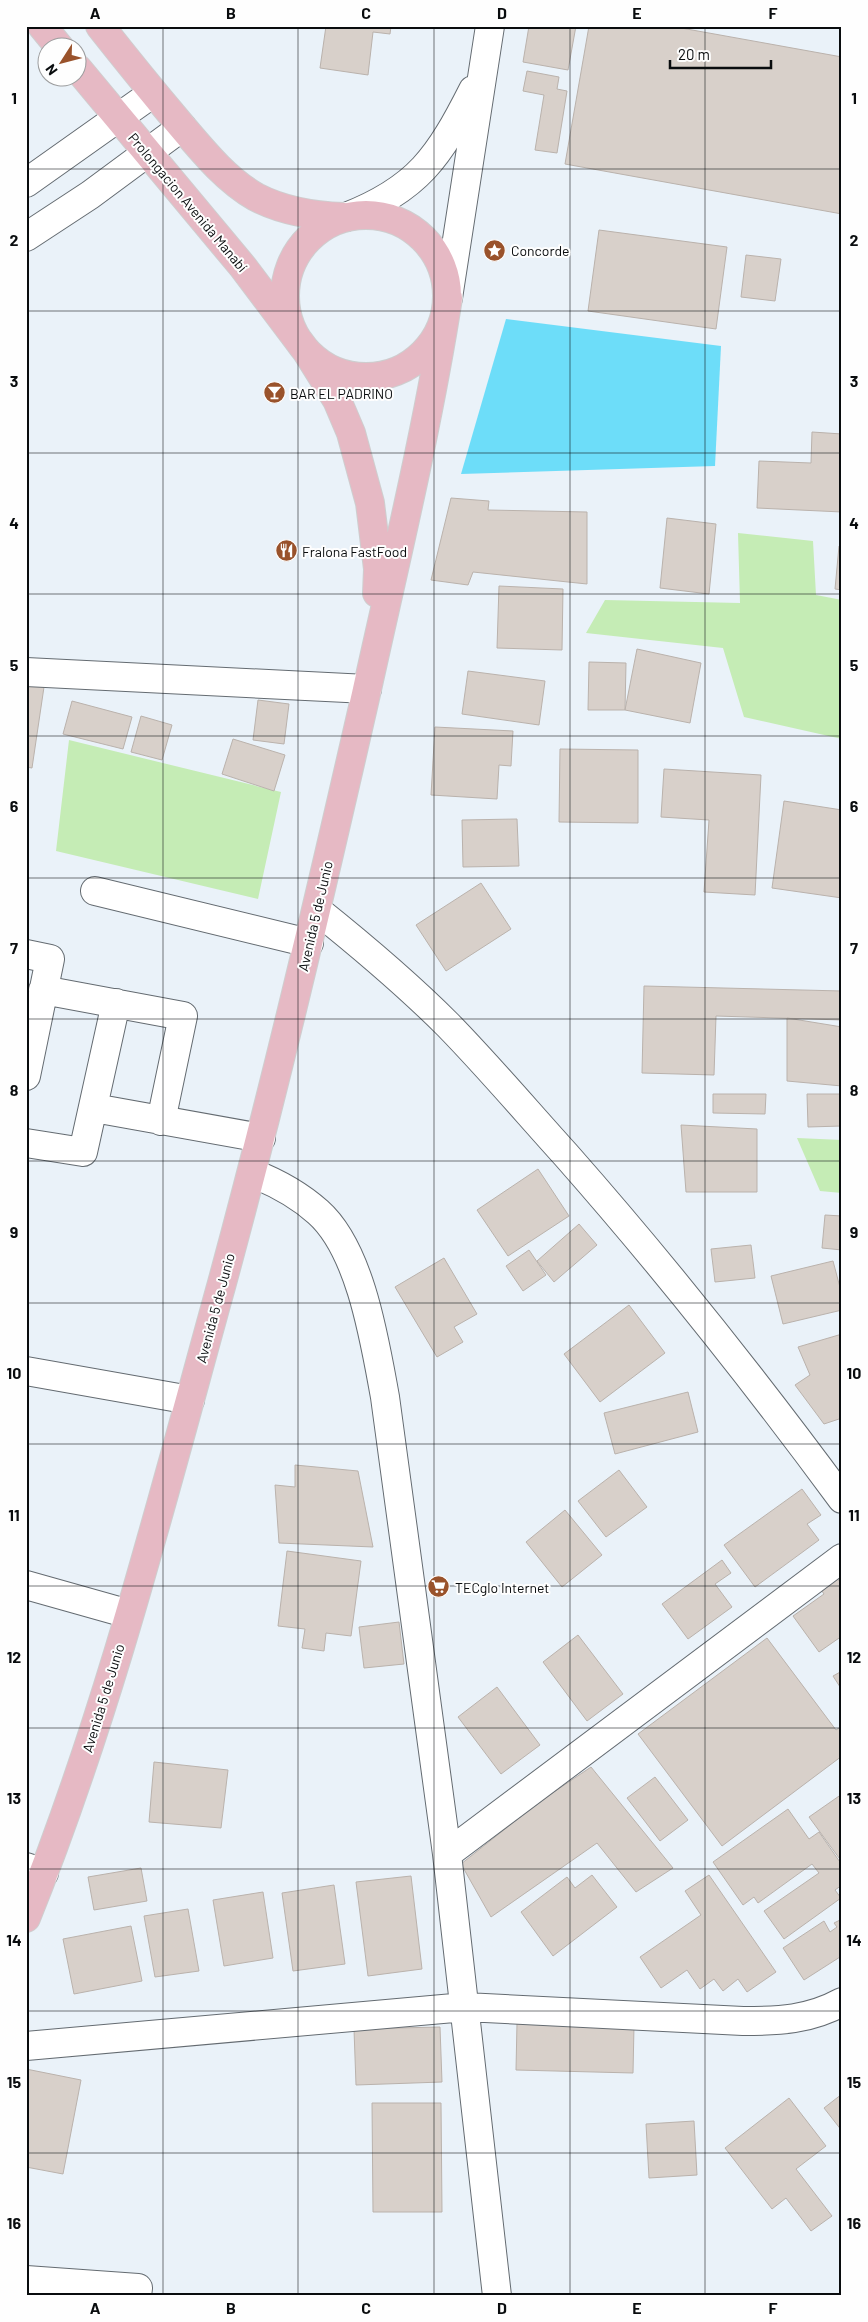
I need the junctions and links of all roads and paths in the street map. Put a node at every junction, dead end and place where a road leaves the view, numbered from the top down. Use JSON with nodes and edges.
{"nodes":[{"id":1,"x":42,"y":26,"type":"edge"},
{"id":2,"x":100,"y":26,"type":"edge"},
{"id":3,"x":490,"y":26,"type":"edge"},
{"id":4,"x":52,"y":38,"type":"edge"},
{"id":5,"x":485,"y":67,"type":"junction"},
{"id":6,"x":88,"y":81,"type":"edge"},
{"id":7,"x":153,"y":92,"type":"junction"},
{"id":8,"x":118,"y":118,"type":"junction"},
{"id":9,"x":182,"y":127,"type":"junction"},
{"id":10,"x":147,"y":153,"type":"junction"},
{"id":11,"x":26,"y":183,"type":"edge"},
{"id":12,"x":346,"y":217,"type":"junction"},
{"id":13,"x":26,"y":237,"type":"edge"},
{"id":14,"x":446,"y":308,"type":"junction"},
{"id":15,"x":301,"y":345,"type":"junction"},
{"id":16,"x":26,"y":672,"type":"edge"},
{"id":17,"x":367,"y":689,"type":"junction"},
{"id":18,"x":95,"y":891,"type":"dead end"},
{"id":19,"x":317,"y":910,"type":"junction"},
{"id":20,"x":309,"y":943,"type":"junction"},
{"id":21,"x":26,"y":954,"type":"edge"},
{"id":22,"x":43,"y":990,"type":"junction"},
{"id":23,"x":116,"y":1003,"type":"junction"},
{"id":24,"x":26,"y":1076,"type":"edge"},
{"id":25,"x":94,"y":1108,"type":"junction"},
{"id":26,"x":161,"y":1120,"type":"junction"},
{"id":27,"x":261,"y":1138,"type":"junction"},
{"id":28,"x":26,"y":1143,"type":"edge"},
{"id":29,"x":252,"y":1173,"type":"junction"},
{"id":30,"x":26,"y":1371,"type":"edge"},
{"id":31,"x":190,"y":1400,"type":"junction"},
{"id":32,"x":842,"y":1500,"type":"edge"},
{"id":33,"x":842,"y":1558,"type":"edge"},
{"id":34,"x":26,"y":1585,"type":"edge"},
{"id":35,"x":129,"y":1614,"type":"junction"},
{"id":36,"x":447,"y":1854,"type":"junction"},
{"id":37,"x":35,"y":1870,"type":"edge"},
{"id":38,"x":26,"y":1918,"type":"edge"},
{"id":39,"x":842,"y":2002,"type":"edge"},
{"id":40,"x":465,"y":2007,"type":"junction"},
{"id":41,"x":26,"y":2046,"type":"edge"},
{"id":42,"x":26,"y":2280,"type":"edge"},
{"id":43,"x":137,"y":2296,"type":"edge"},
{"id":44,"x":497,"y":2296,"type":"edge"}],
"edges":[{"from":1,"to":4,"type":"main road"},
{"from":2,"to":7,"type":"main road"},
{"from":3,"to":5,"type":"street"},
{"from":5,"to":12,"type":"street"},
{"from":5,"to":14,"type":"street"},
{"from":6,"to":8,"type":"main road","name":"Prolongacion Avenida Manabí"},
{"from":7,"to":8,"type":"street"},
{"from":7,"to":9,"type":"main road"},
{"from":8,"to":10,"type":"main road","name":"Prolongacion Avenida Manabí"},
{"from":8,"to":11,"type":"street"},
{"from":9,"to":10,"type":"street"},
{"from":9,"to":12,"type":"main road"},
{"from":10,"to":13,"type":"street"},
{"from":10,"to":15,"type":"main road","name":"Prolongacion Avenida Manabí"},
{"from":12,"to":14,"type":"main road"},
{"from":12,"to":15,"type":"main road"},
{"from":14,"to":15,"type":"main road"},
{"from":14,"to":17,"type":"main road"},
{"from":15,"to":17,"type":"main road"},
{"from":16,"to":17,"type":"street"},
{"from":17,"to":19,"type":"main road","name":"Avenida 5 de Junio"},
{"from":18,"to":20,"type":"street"},
{"from":19,"to":20,"type":"main road","name":"Avenida 5 de Junio"},
{"from":19,"to":32,"type":"street"},
{"from":20,"to":27,"type":"main road","name":"Avenida 5 de Junio"},
{"from":21,"to":22,"type":"street"},
{"from":22,"to":23,"type":"street"},
{"from":22,"to":24,"type":"street"},
{"from":23,"to":25,"type":"street"},
{"from":23,"to":26,"type":"street"},
{"from":25,"to":26,"type":"street"},
{"from":25,"to":28,"type":"street"},
{"from":26,"to":27,"type":"street"},
{"from":27,"to":29,"type":"main road","name":"Avenida 5 de Junio"},
{"from":29,"to":31,"type":"main road","name":"Avenida 5 de Junio"},
{"from":29,"to":36,"type":"street"},
{"from":30,"to":31,"type":"street"},
{"from":31,"to":35,"type":"main road","name":"Avenida 5 de Junio"},
{"from":33,"to":36,"type":"street"},
{"from":34,"to":35,"type":"street"},
{"from":35,"to":37,"type":"main road","name":"Avenida 5 de Junio"},
{"from":36,"to":40,"type":"street"},
{"from":37,"to":38,"type":"main road","name":"Avenida 5 de Junio"},
{"from":39,"to":40,"type":"street"},
{"from":40,"to":41,"type":"street"},
{"from":40,"to":44,"type":"street"},
{"from":42,"to":43,"type":"street"}]}
